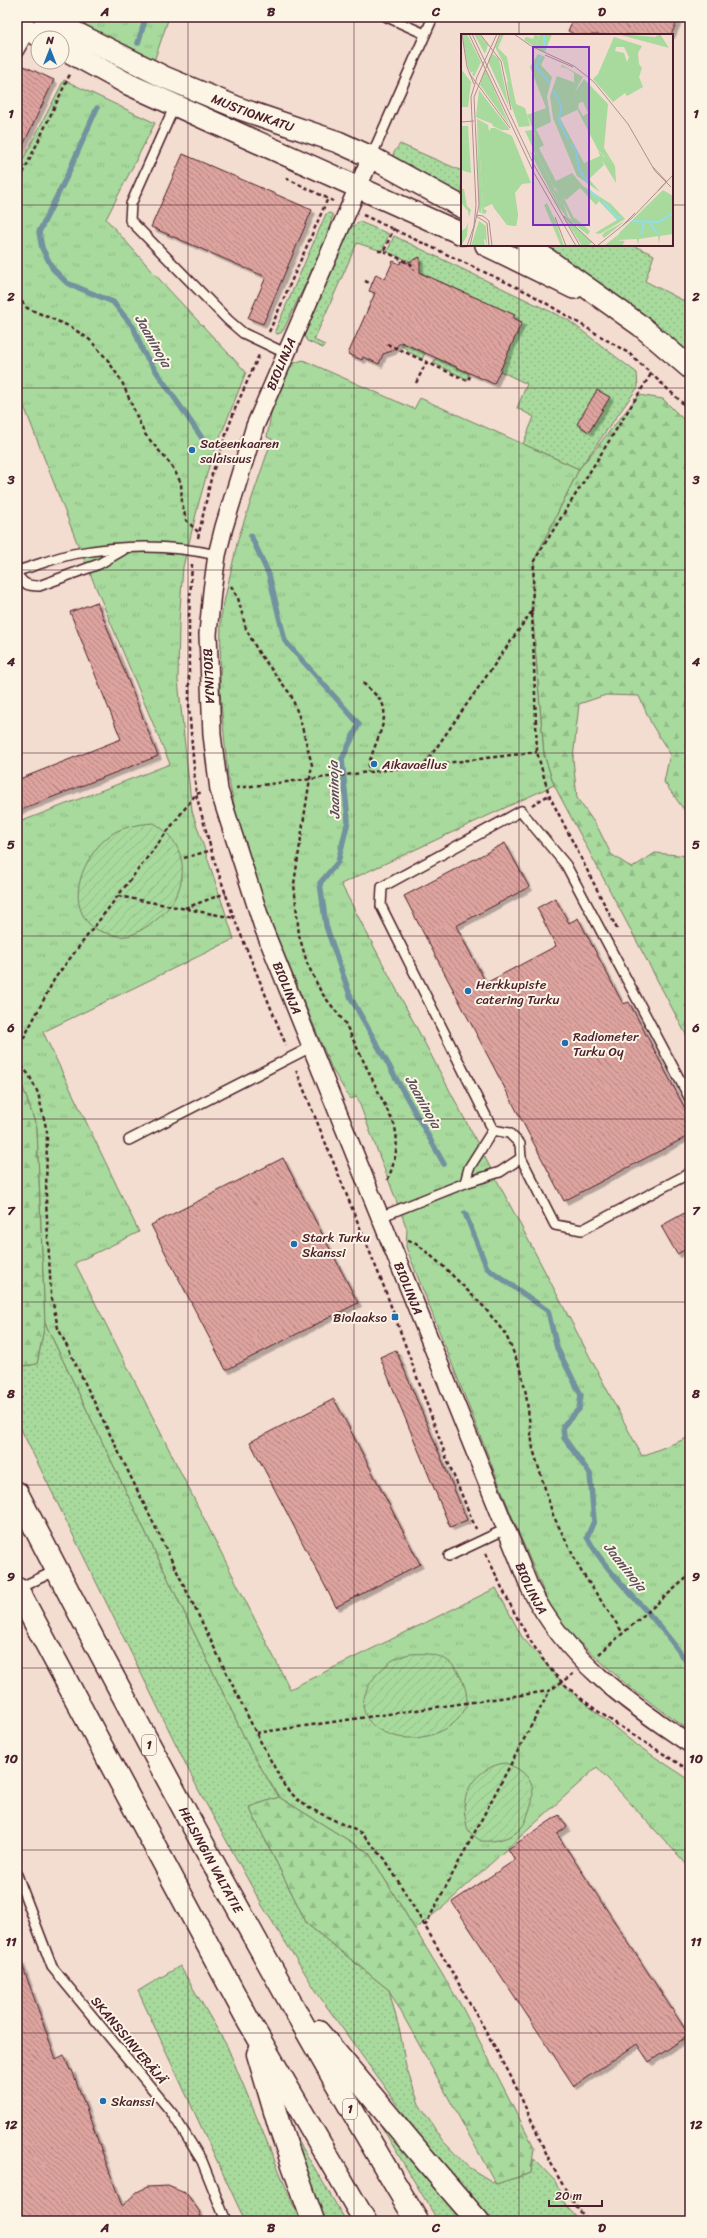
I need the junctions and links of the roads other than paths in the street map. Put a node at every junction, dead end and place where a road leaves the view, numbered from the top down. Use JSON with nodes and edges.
{"nodes":[{"id":1,"x":387,"y":17,"type":"edge"},
{"id":2,"x":433,"y":17,"type":"edge"},
{"id":3,"x":34,"y":25,"type":"edge"},
{"id":4,"x":425,"y":34,"type":"junction"},
{"id":5,"x":70,"y":52,"type":"edge"},
{"id":6,"x":17,"y":54,"type":"edge"},
{"id":7,"x":175,"y":105,"type":"junction"},
{"id":8,"x":371,"y":157,"type":"junction"},
{"id":9,"x":358,"y":188,"type":"junction"},
{"id":10,"x":461,"y":206,"type":"edge"},
{"id":11,"x":461,"y":234,"type":"edge"},
{"id":12,"x":488,"y":246,"type":"edge"},
{"id":13,"x":528,"y":246,"type":"edge"},
{"id":14,"x":604,"y":300,"type":"junction"},
{"id":15,"x":285,"y":353,"type":"junction"},
{"id":16,"x":690,"y":368,"type":"edge"},
{"id":17,"x":126,"y":548,"type":"junction"},
{"id":18,"x":217,"y":555,"type":"junction"},
{"id":19,"x":17,"y":572,"type":"edge"},
{"id":20,"x":312,"y":1047,"type":"junction"},
{"id":21,"x":690,"y":1099,"type":"edge"},
{"id":22,"x":493,"y":1130,"type":"junction"},
{"id":23,"x":129,"y":1140,"type":"dead end"},
{"id":24,"x":521,"y":1158,"type":"junction"},
{"id":25,"x":690,"y":1173,"type":"edge"},
{"id":26,"x":465,"y":1183,"type":"junction"},
{"id":27,"x":380,"y":1217,"type":"junction"},
{"id":28,"x":17,"y":1493,"type":"edge"},
{"id":29,"x":506,"y":1529,"type":"junction"},
{"id":30,"x":449,"y":1556,"type":"dead end"},
{"id":31,"x":57,"y":1570,"type":"junction"},
{"id":32,"x":17,"y":1589,"type":"edge"},
{"id":33,"x":690,"y":1744,"type":"edge"},
{"id":34,"x":17,"y":1875,"type":"edge"},
{"id":35,"x":285,"y":1995,"type":"junction"},
{"id":36,"x":247,"y":2018,"type":"junction"},
{"id":37,"x":226,"y":2221,"type":"edge"},
{"id":38,"x":313,"y":2221,"type":"edge"},
{"id":39,"x":365,"y":2221,"type":"edge"},
{"id":40,"x":417,"y":2221,"type":"edge"},
{"id":41,"x":478,"y":2221,"type":"edge"}],
"edges":[{"from":1,"to":4,"type":"lane"},
{"from":2,"to":4,"type":"lane"},
{"from":3,"to":6,"type":"lane"},
{"from":3,"to":8,"type":"street","name":"MUSTIONKATU"},
{"from":4,"to":8,"type":"lane"},
{"from":5,"to":7,"type":"street","name":"MUSTIONKATU"},
{"from":7,"to":9,"type":"street","name":"MUSTIONKATU"},
{"from":7,"to":15,"type":"lane"},
{"from":8,"to":9,"type":"street","name":"BIOLINJA"},
{"from":8,"to":10,"type":"street","name":"MUSTIONKATU"},
{"from":9,"to":11,"type":"street","name":"MUSTIONKATU"},
{"from":9,"to":15,"type":"street","name":"BIOLINJA"},
{"from":12,"to":14,"type":"street"},
{"from":13,"to":14,"type":"street"},
{"from":14,"to":16,"type":"street"},
{"from":15,"to":18,"type":"street","name":"BIOLINJA"},
{"from":17,"to":18,"type":"lane"},
{"from":17,"to":19,"type":"lane"},
{"from":17,"to":19,"type":"lane"},
{"from":18,"to":20,"type":"street","name":"BIOLINJA"},
{"from":20,"to":23,"type":"lane"},
{"from":20,"to":27,"type":"street","name":"BIOLINJA"},
{"from":21,"to":22,"type":"lane"},
{"from":22,"to":24,"type":"lane"},
{"from":22,"to":26,"type":"lane"},
{"from":24,"to":25,"type":"lane"},
{"from":24,"to":26,"type":"lane"},
{"from":26,"to":27,"type":"lane"},
{"from":27,"to":29,"type":"street","name":"BIOLINJA"},
{"from":28,"to":31,"type":"highway","name":"HELSINGIN VALTATIE","number":"1"},
{"from":29,"to":30,"type":"lane"},
{"from":29,"to":33,"type":"street","name":"BIOLINJA"},
{"from":31,"to":32,"type":"lane"},
{"from":31,"to":35,"type":"highway","name":"HELSINGIN VALTATIE","number":"1"},
{"from":32,"to":36,"type":"highway"},
{"from":34,"to":37,"type":"lane","name":"SKANSSINVERÄJÄ"},
{"from":35,"to":40,"type":"highway","name":"HELSINGIN VALTATIE","number":"1"},
{"from":35,"to":41,"type":"highway"},
{"from":36,"to":38,"type":"highway"},
{"from":36,"to":39,"type":"highway"}]}
